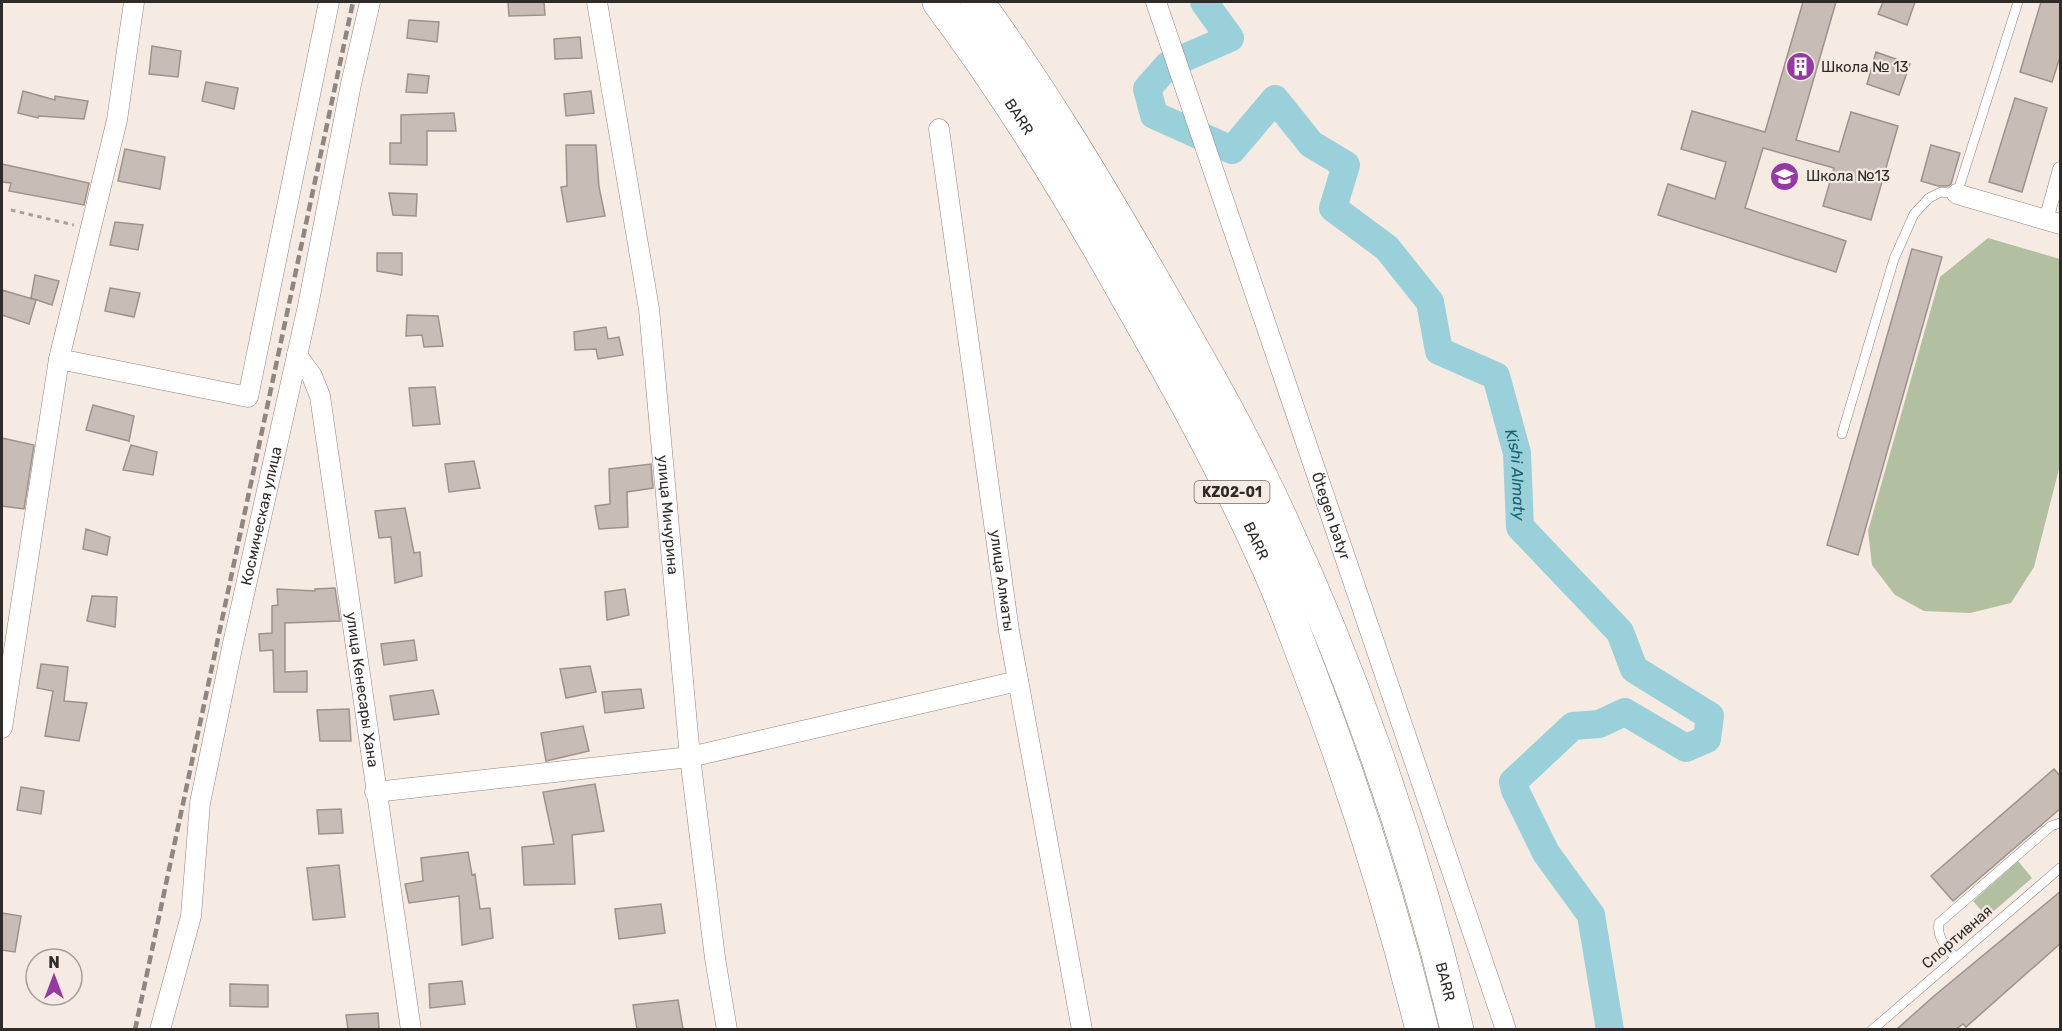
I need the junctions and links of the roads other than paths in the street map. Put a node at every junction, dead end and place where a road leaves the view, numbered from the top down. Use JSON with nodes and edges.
{"nodes":[{"id":1,"x":134,"y":2,"type":"edge"},
{"id":2,"x":329,"y":2,"type":"edge"},
{"id":3,"x":370,"y":2,"type":"edge"},
{"id":4,"x":597,"y":2,"type":"edge"},
{"id":5,"x":939,"y":2,"type":"edge"},
{"id":6,"x":977,"y":2,"type":"edge"},
{"id":7,"x":1156,"y":2,"type":"edge"},
{"id":8,"x":2018,"y":2,"type":"edge"},
{"id":9,"x":939,"y":129,"type":"dead end"},
{"id":10,"x":2061,"y":169,"type":"edge"},
{"id":11,"x":1957,"y":194,"type":"junction"},
{"id":12,"x":2053,"y":222,"type":"edge"},
{"id":13,"x":297,"y":355,"type":"junction"},
{"id":14,"x":60,"y":359,"type":"junction"},
{"id":15,"x":1842,"y":434,"type":"dead end"},
{"id":16,"x":1018,"y":681,"type":"junction"},
{"id":17,"x":2,"y":728,"type":"edge"},
{"id":18,"x":690,"y":757,"type":"junction"},
{"id":19,"x":375,"y":792,"type":"junction"},
{"id":20,"x":2061,"y":823,"type":"edge"},
{"id":21,"x":2061,"y":868,"type":"edge"},
{"id":22,"x":1955,"y":958,"type":"junction"},
{"id":23,"x":160,"y":1029,"type":"edge"},
{"id":24,"x":411,"y":1029,"type":"edge"},
{"id":25,"x":726,"y":1029,"type":"edge"},
{"id":26,"x":1082,"y":1029,"type":"edge"},
{"id":27,"x":1422,"y":1029,"type":"edge"},
{"id":28,"x":1457,"y":1029,"type":"edge"},
{"id":29,"x":1506,"y":1029,"type":"edge"},
{"id":30,"x":1872,"y":1029,"type":"edge"}],
"edges":[{"from":1,"to":14,"type":"street"},
{"from":2,"to":14,"type":"street"},
{"from":3,"to":13,"type":"street","name":"Космическая улица"},
{"from":4,"to":18,"type":"street","name":"улица Мичурина"},
{"from":5,"to":27,"type":"highway","name":"BARR","number":"KZ02-01"},
{"from":6,"to":28,"type":"highway","name":"BARR","number":"KZ02-01"},
{"from":7,"to":29,"type":"street","name":"Ötegen batyr"},
{"from":8,"to":11,"type":"lane"},
{"from":9,"to":16,"type":"street","name":"улица Алматы"},
{"from":10,"to":12,"type":"street"},
{"from":11,"to":12,"type":"street"},
{"from":11,"to":15,"type":"lane"},
{"from":13,"to":19,"type":"street","name":"улица Кенесары Хана"},
{"from":13,"to":23,"type":"street","name":"Космическая улица"},
{"from":14,"to":17,"type":"street"},
{"from":16,"to":18,"type":"street"},
{"from":16,"to":26,"type":"street","name":"улица Алматы"},
{"from":18,"to":19,"type":"street"},
{"from":18,"to":25,"type":"street","name":"улица Мичурина"},
{"from":19,"to":24,"type":"street","name":"улица Кенесары Хана"},
{"from":20,"to":22,"type":"lane"},
{"from":21,"to":22,"type":"lane","name":"Спортивная"},
{"from":22,"to":30,"type":"lane","name":"Спортивная"}]}
